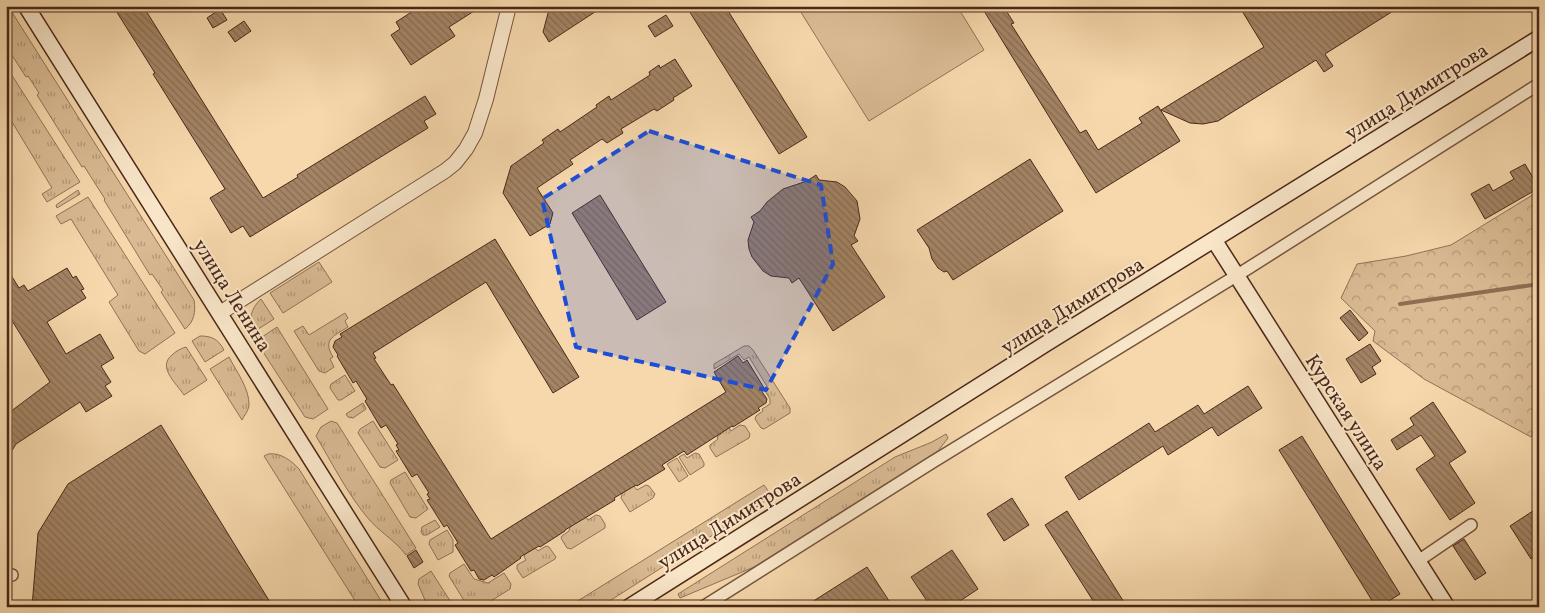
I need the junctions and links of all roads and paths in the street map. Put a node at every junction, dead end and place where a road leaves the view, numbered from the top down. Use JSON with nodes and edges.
{"nodes":[{"id":1,"x":26,"y":6,"type":"edge"},
{"id":2,"x":509,"y":6,"type":"edge"},
{"id":3,"x":1539,"y":38,"type":"edge"},
{"id":4,"x":1539,"y":84,"type":"edge"},
{"id":5,"x":1214,"y":240,"type":"junction"},
{"id":6,"x":1236,"y":276,"type":"junction"},
{"id":7,"x":220,"y":313,"type":"junction"},
{"id":8,"x":1471,"y":525,"type":"dead end"},
{"id":9,"x":1418,"y":561,"type":"junction"},
{"id":10,"x":404,"y":607,"type":"edge"},
{"id":11,"x":629,"y":607,"type":"edge"},
{"id":12,"x":703,"y":607,"type":"edge"},
{"id":13,"x":1447,"y":607,"type":"edge"}],
"edges":[{"from":1,"to":7,"type":"main road","name":"улица Ленина"},
{"from":2,"to":7,"type":"street"},
{"from":3,"to":5,"type":"main road","name":"улица Димитрова"},
{"from":4,"to":6,"type":"street"},
{"from":5,"to":6,"type":"main road","name":"Курская улица"},
{"from":5,"to":11,"type":"main road","name":"улица Димитрова"},
{"from":6,"to":9,"type":"main road","name":"Курская улица"},
{"from":6,"to":12,"type":"street"},
{"from":7,"to":10,"type":"main road","name":"улица Ленина"},
{"from":8,"to":9,"type":"street"},
{"from":9,"to":13,"type":"main road","name":"Курская улица"}]}
